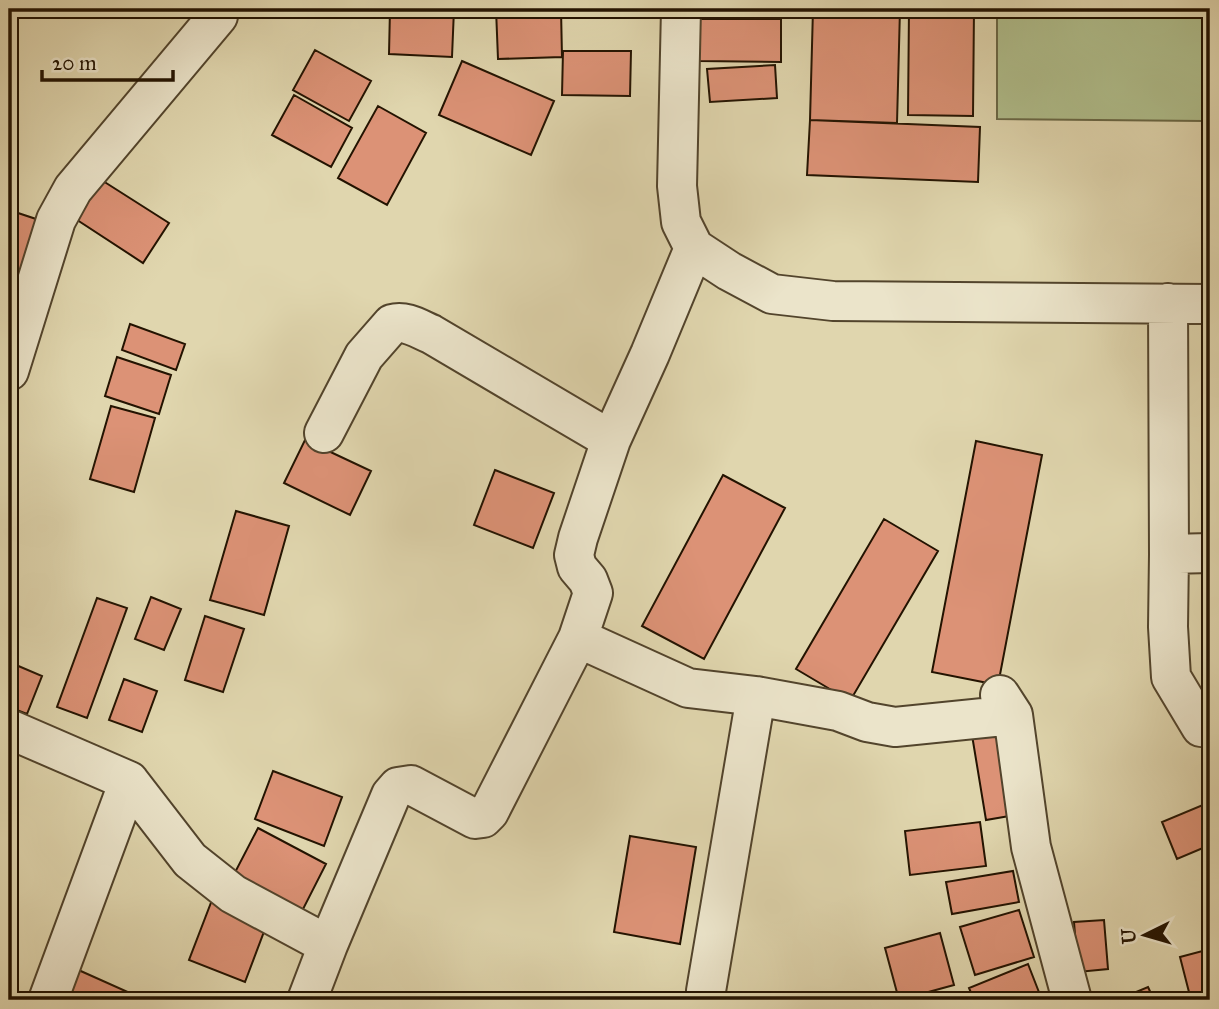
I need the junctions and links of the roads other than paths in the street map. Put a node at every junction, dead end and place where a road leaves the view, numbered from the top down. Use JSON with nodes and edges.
{"nodes":[{"id":1,"x":681,"y":9,"type":"edge"},
{"id":2,"x":218,"y":16,"type":"dead end"},
{"id":3,"x":694,"y":248,"type":"junction"},
{"id":4,"x":1168,"y":303,"type":"junction"},
{"id":5,"x":1210,"y":304,"type":"edge"},
{"id":6,"x":9,"y":372,"type":"edge"},
{"id":7,"x":324,"y":433,"type":"dead end"},
{"id":8,"x":611,"y":440,"type":"junction"},
{"id":9,"x":1210,"y":553,"type":"edge"},
{"id":10,"x":1169,"y":554,"type":"junction"},
{"id":11,"x":578,"y":638,"type":"junction"},
{"id":12,"x":757,"y":696,"type":"junction"},
{"id":13,"x":9,"y":729,"type":"edge"},
{"id":14,"x":1210,"y":729,"type":"edge"},
{"id":15,"x":130,"y":781,"type":"junction"},
{"id":16,"x":328,"y":944,"type":"junction"},
{"id":17,"x":706,"y":991,"type":"dead end"},
{"id":18,"x":48,"y":1000,"type":"edge"},
{"id":19,"x":307,"y":1000,"type":"edge"},
{"id":20,"x":1072,"y":1000,"type":"edge"}],
"edges":[{"from":1,"to":3,"type":"street"},
{"from":2,"to":6,"type":"street"},
{"from":3,"to":4,"type":"street"},
{"from":3,"to":8,"type":"street"},
{"from":4,"to":5,"type":"street"},
{"from":4,"to":10,"type":"street"},
{"from":7,"to":8,"type":"street"},
{"from":8,"to":11,"type":"street"},
{"from":9,"to":10,"type":"street"},
{"from":10,"to":14,"type":"street"},
{"from":11,"to":12,"type":"street"},
{"from":11,"to":16,"type":"street"},
{"from":12,"to":17,"type":"street"},
{"from":12,"to":20,"type":"street"},
{"from":13,"to":15,"type":"street"},
{"from":15,"to":16,"type":"street"},
{"from":15,"to":18,"type":"street"},
{"from":16,"to":19,"type":"street"}]}
